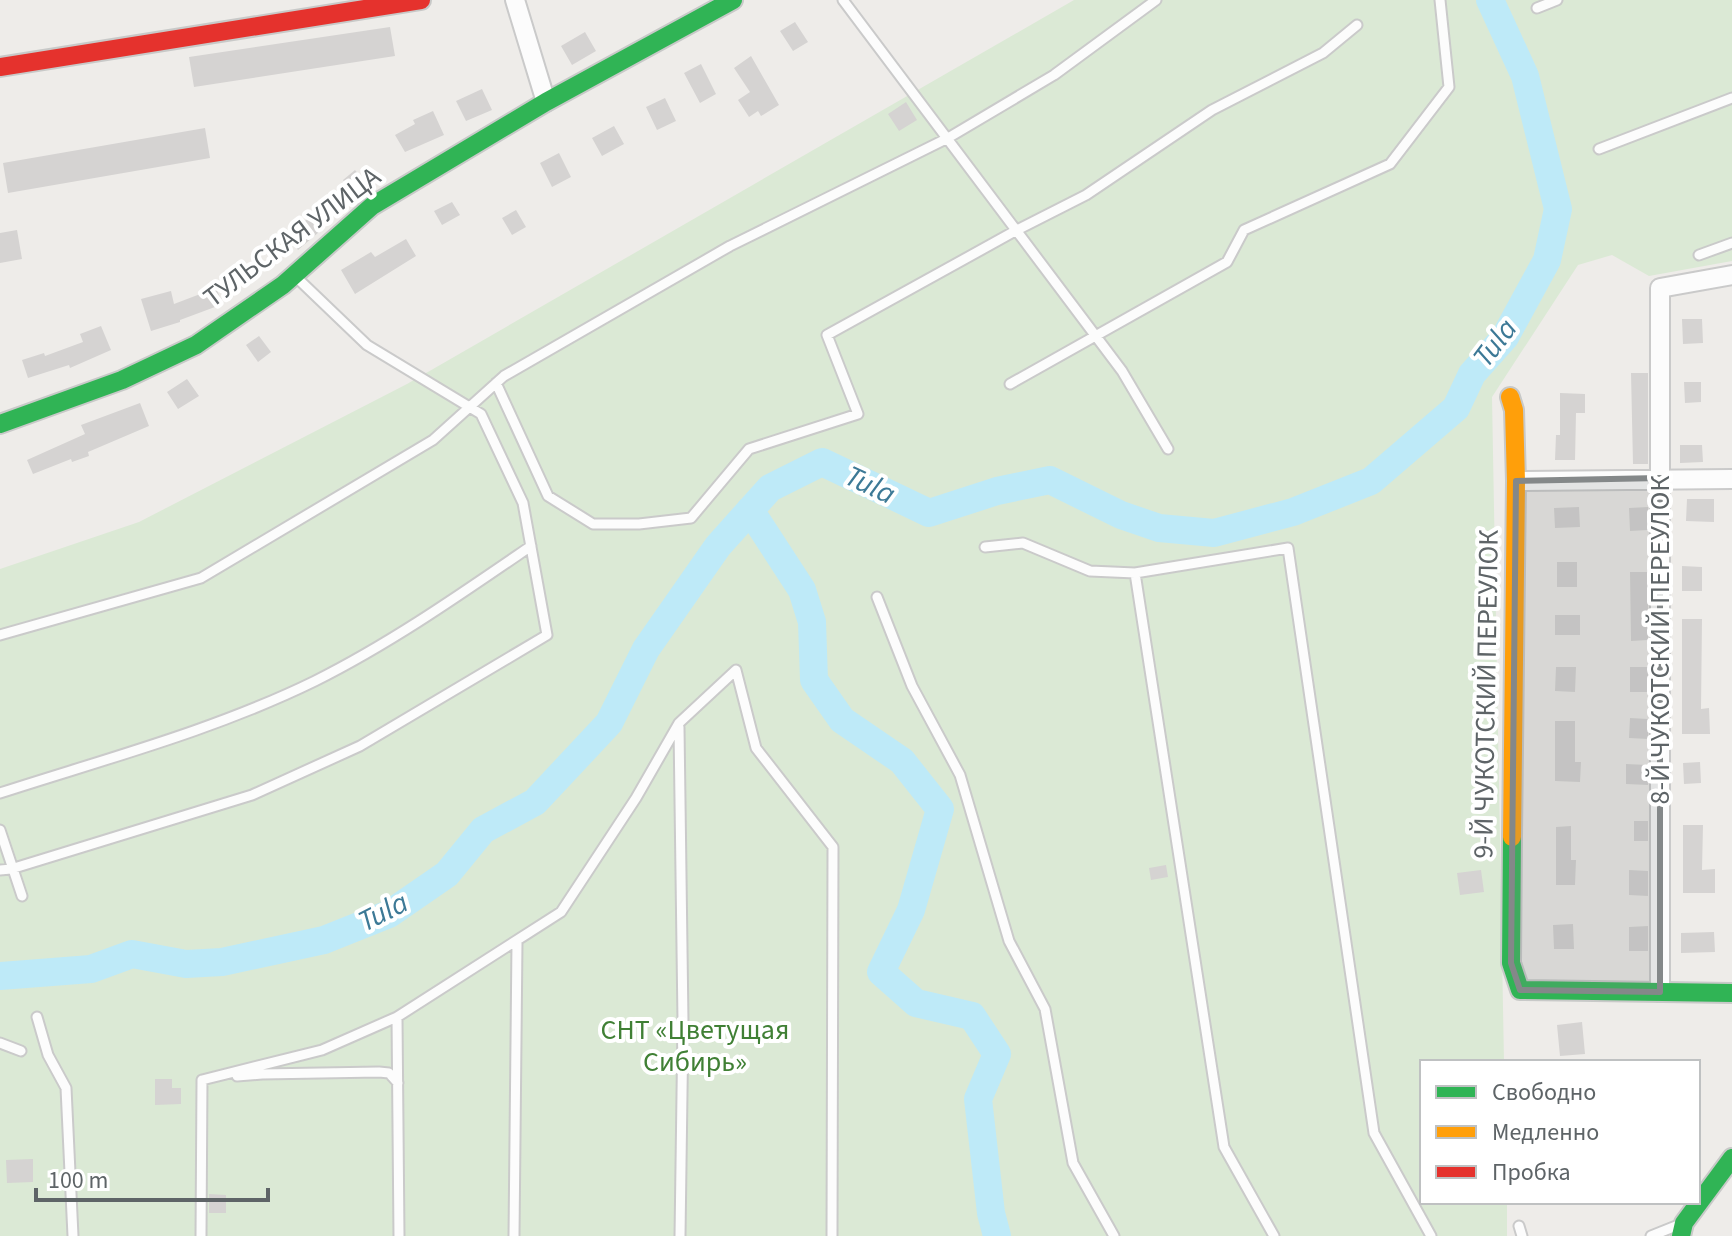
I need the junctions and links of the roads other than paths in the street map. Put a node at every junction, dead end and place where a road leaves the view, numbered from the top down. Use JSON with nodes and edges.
{"nodes":[{"id":1,"x":421,"y":0,"type":"edge"},
{"id":2,"x":515,"y":0,"type":"edge"},
{"id":3,"x":733,"y":0,"type":"edge"},
{"id":4,"x":843,"y":0,"type":"edge"},
{"id":5,"x":1156,"y":0,"type":"edge"},
{"id":6,"x":1440,"y":0,"type":"edge"},
{"id":7,"x":1557,"y":0,"type":"edge"},
{"id":8,"x":1537,"y":8,"type":"dead end"},
{"id":9,"x":1357,"y":25,"type":"dead end"},
{"id":10,"x":0,"y":67,"type":"edge"},
{"id":11,"x":1732,"y":98,"type":"edge"},
{"id":12,"x":546,"y":102,"type":"junction"},
{"id":13,"x":948,"y":138,"type":"junction"},
{"id":14,"x":1599,"y":149,"type":"dead end"},
{"id":15,"x":1017,"y":230,"type":"junction"},
{"id":16,"x":1732,"y":243,"type":"edge"},
{"id":17,"x":1699,"y":255,"type":"dead end"},
{"id":18,"x":294,"y":275,"type":"junction"},
{"id":19,"x":1732,"y":275,"type":"edge"},
{"id":20,"x":1096,"y":336,"type":"junction"},
{"id":21,"x":496,"y":383,"type":"junction"},
{"id":22,"x":1010,"y":384,"type":"dead end"},
{"id":23,"x":1510,"y":397,"type":"dead end"},
{"id":24,"x":469,"y":407,"type":"junction"},
{"id":25,"x":0,"y":424,"type":"edge"},
{"id":26,"x":1168,"y":449,"type":"dead end"},
{"id":27,"x":1660,"y":478,"type":"junction"},
{"id":28,"x":1732,"y":479,"type":"edge"},
{"id":29,"x":1516,"y":481,"type":"junction"},
{"id":30,"x":531,"y":546,"type":"junction"},
{"id":31,"x":985,"y":547,"type":"dead end"},
{"id":32,"x":1135,"y":573,"type":"junction"},
{"id":33,"x":877,"y":597,"type":"dead end"},
{"id":34,"x":0,"y":635,"type":"edge"},
{"id":35,"x":679,"y":723,"type":"junction"},
{"id":36,"x":0,"y":793,"type":"edge"},
{"id":37,"x":0,"y":830,"type":"edge"},
{"id":38,"x":11,"y":869,"type":"junction"},
{"id":39,"x":0,"y":870,"type":"edge"},
{"id":40,"x":22,"y":896,"type":"dead end"},
{"id":41,"x":517,"y":942,"type":"junction"},
{"id":42,"x":1660,"y":992,"type":"junction"},
{"id":43,"x":1732,"y":993,"type":"edge"},
{"id":44,"x":37,"y":1017,"type":"dead end"},
{"id":45,"x":397,"y":1017,"type":"junction"},
{"id":46,"x":0,"y":1043,"type":"edge"},
{"id":47,"x":21,"y":1051,"type":"dead end"},
{"id":48,"x":202,"y":1080,"type":"junction"},
{"id":49,"x":398,"y":1083,"type":"junction"},
{"id":50,"x":1732,"y":1158,"type":"edge"},
{"id":51,"x":1700,"y":1203,"type":"edge"},
{"id":52,"x":1700,"y":1204,"type":"edge"},
{"id":53,"x":1682,"y":1229,"type":"edge"},
{"id":54,"x":73,"y":1236,"type":"edge"},
{"id":55,"x":201,"y":1236,"type":"edge"},
{"id":56,"x":399,"y":1236,"type":"edge"},
{"id":57,"x":514,"y":1236,"type":"edge"},
{"id":58,"x":680,"y":1236,"type":"edge"},
{"id":59,"x":832,"y":1236,"type":"edge"},
{"id":60,"x":1114,"y":1236,"type":"edge"},
{"id":61,"x":1274,"y":1236,"type":"edge"},
{"id":62,"x":1431,"y":1236,"type":"edge"},
{"id":63,"x":1651,"y":1236,"type":"edge"}],
"edges":[{"from":1,"to":10,"type":"street"},
{"from":2,"to":12,"type":"street"},
{"from":3,"to":12,"type":"street","name":"ТУЛЬСКАЯ УЛИЦА"},
{"from":4,"to":13,"type":"lane"},
{"from":5,"to":13,"type":"lane"},
{"from":6,"to":20,"type":"lane"},
{"from":7,"to":8,"type":"lane"},
{"from":9,"to":15,"type":"lane"},
{"from":11,"to":14,"type":"lane"},
{"from":12,"to":18,"type":"street","name":"ТУЛЬСКАЯ УЛИЦА"},
{"from":13,"to":15,"type":"lane"},
{"from":13,"to":21,"type":"lane"},
{"from":15,"to":20,"type":"lane"},
{"from":15,"to":21,"type":"lane"},
{"from":16,"to":17,"type":"lane"},
{"from":18,"to":24,"type":"lane"},
{"from":18,"to":25,"type":"street","name":"ТУЛЬСКАЯ УЛИЦА"},
{"from":19,"to":27,"type":"street","name":"8-Й ЧУКОТСКИЙ ПЕРЕУЛОК"},
{"from":20,"to":22,"type":"lane"},
{"from":20,"to":26,"type":"lane"},
{"from":21,"to":24,"type":"lane"},
{"from":23,"to":29,"type":"street","name":"9-Й ЧУКОТСКИЙ ПЕРЕУЛОК"},
{"from":24,"to":30,"type":"lane"},
{"from":24,"to":34,"type":"lane"},
{"from":27,"to":28,"type":"street"},
{"from":27,"to":29,"type":"street"},
{"from":27,"to":42,"type":"street","name":"8-Й ЧУКОТСКИЙ ПЕРЕУЛОК"},
{"from":29,"to":42,"type":"street","name":"9-Й ЧУКОТСКИЙ ПЕРЕУЛОК"},
{"from":30,"to":36,"type":"lane"},
{"from":30,"to":38,"type":"lane"},
{"from":31,"to":32,"type":"lane"},
{"from":32,"to":61,"type":"lane"},
{"from":32,"to":62,"type":"lane"},
{"from":33,"to":60,"type":"lane"},
{"from":35,"to":41,"type":"lane"},
{"from":35,"to":58,"type":"lane"},
{"from":35,"to":59,"type":"lane"},
{"from":37,"to":38,"type":"lane"},
{"from":38,"to":39,"type":"lane"},
{"from":38,"to":40,"type":"lane"},
{"from":41,"to":45,"type":"lane"},
{"from":41,"to":57,"type":"lane"},
{"from":42,"to":43,"type":"street"},
{"from":44,"to":54,"type":"lane"},
{"from":45,"to":48,"type":"lane"},
{"from":45,"to":49,"type":"lane"},
{"from":46,"to":47,"type":"lane"},
{"from":48,"to":49,"type":"lane"},
{"from":48,"to":55,"type":"lane"},
{"from":49,"to":56,"type":"lane"},
{"from":50,"to":51,"type":"street"},
{"from":52,"to":53,"type":"street"},
{"from":53,"to":63,"type":"lane"}]}
